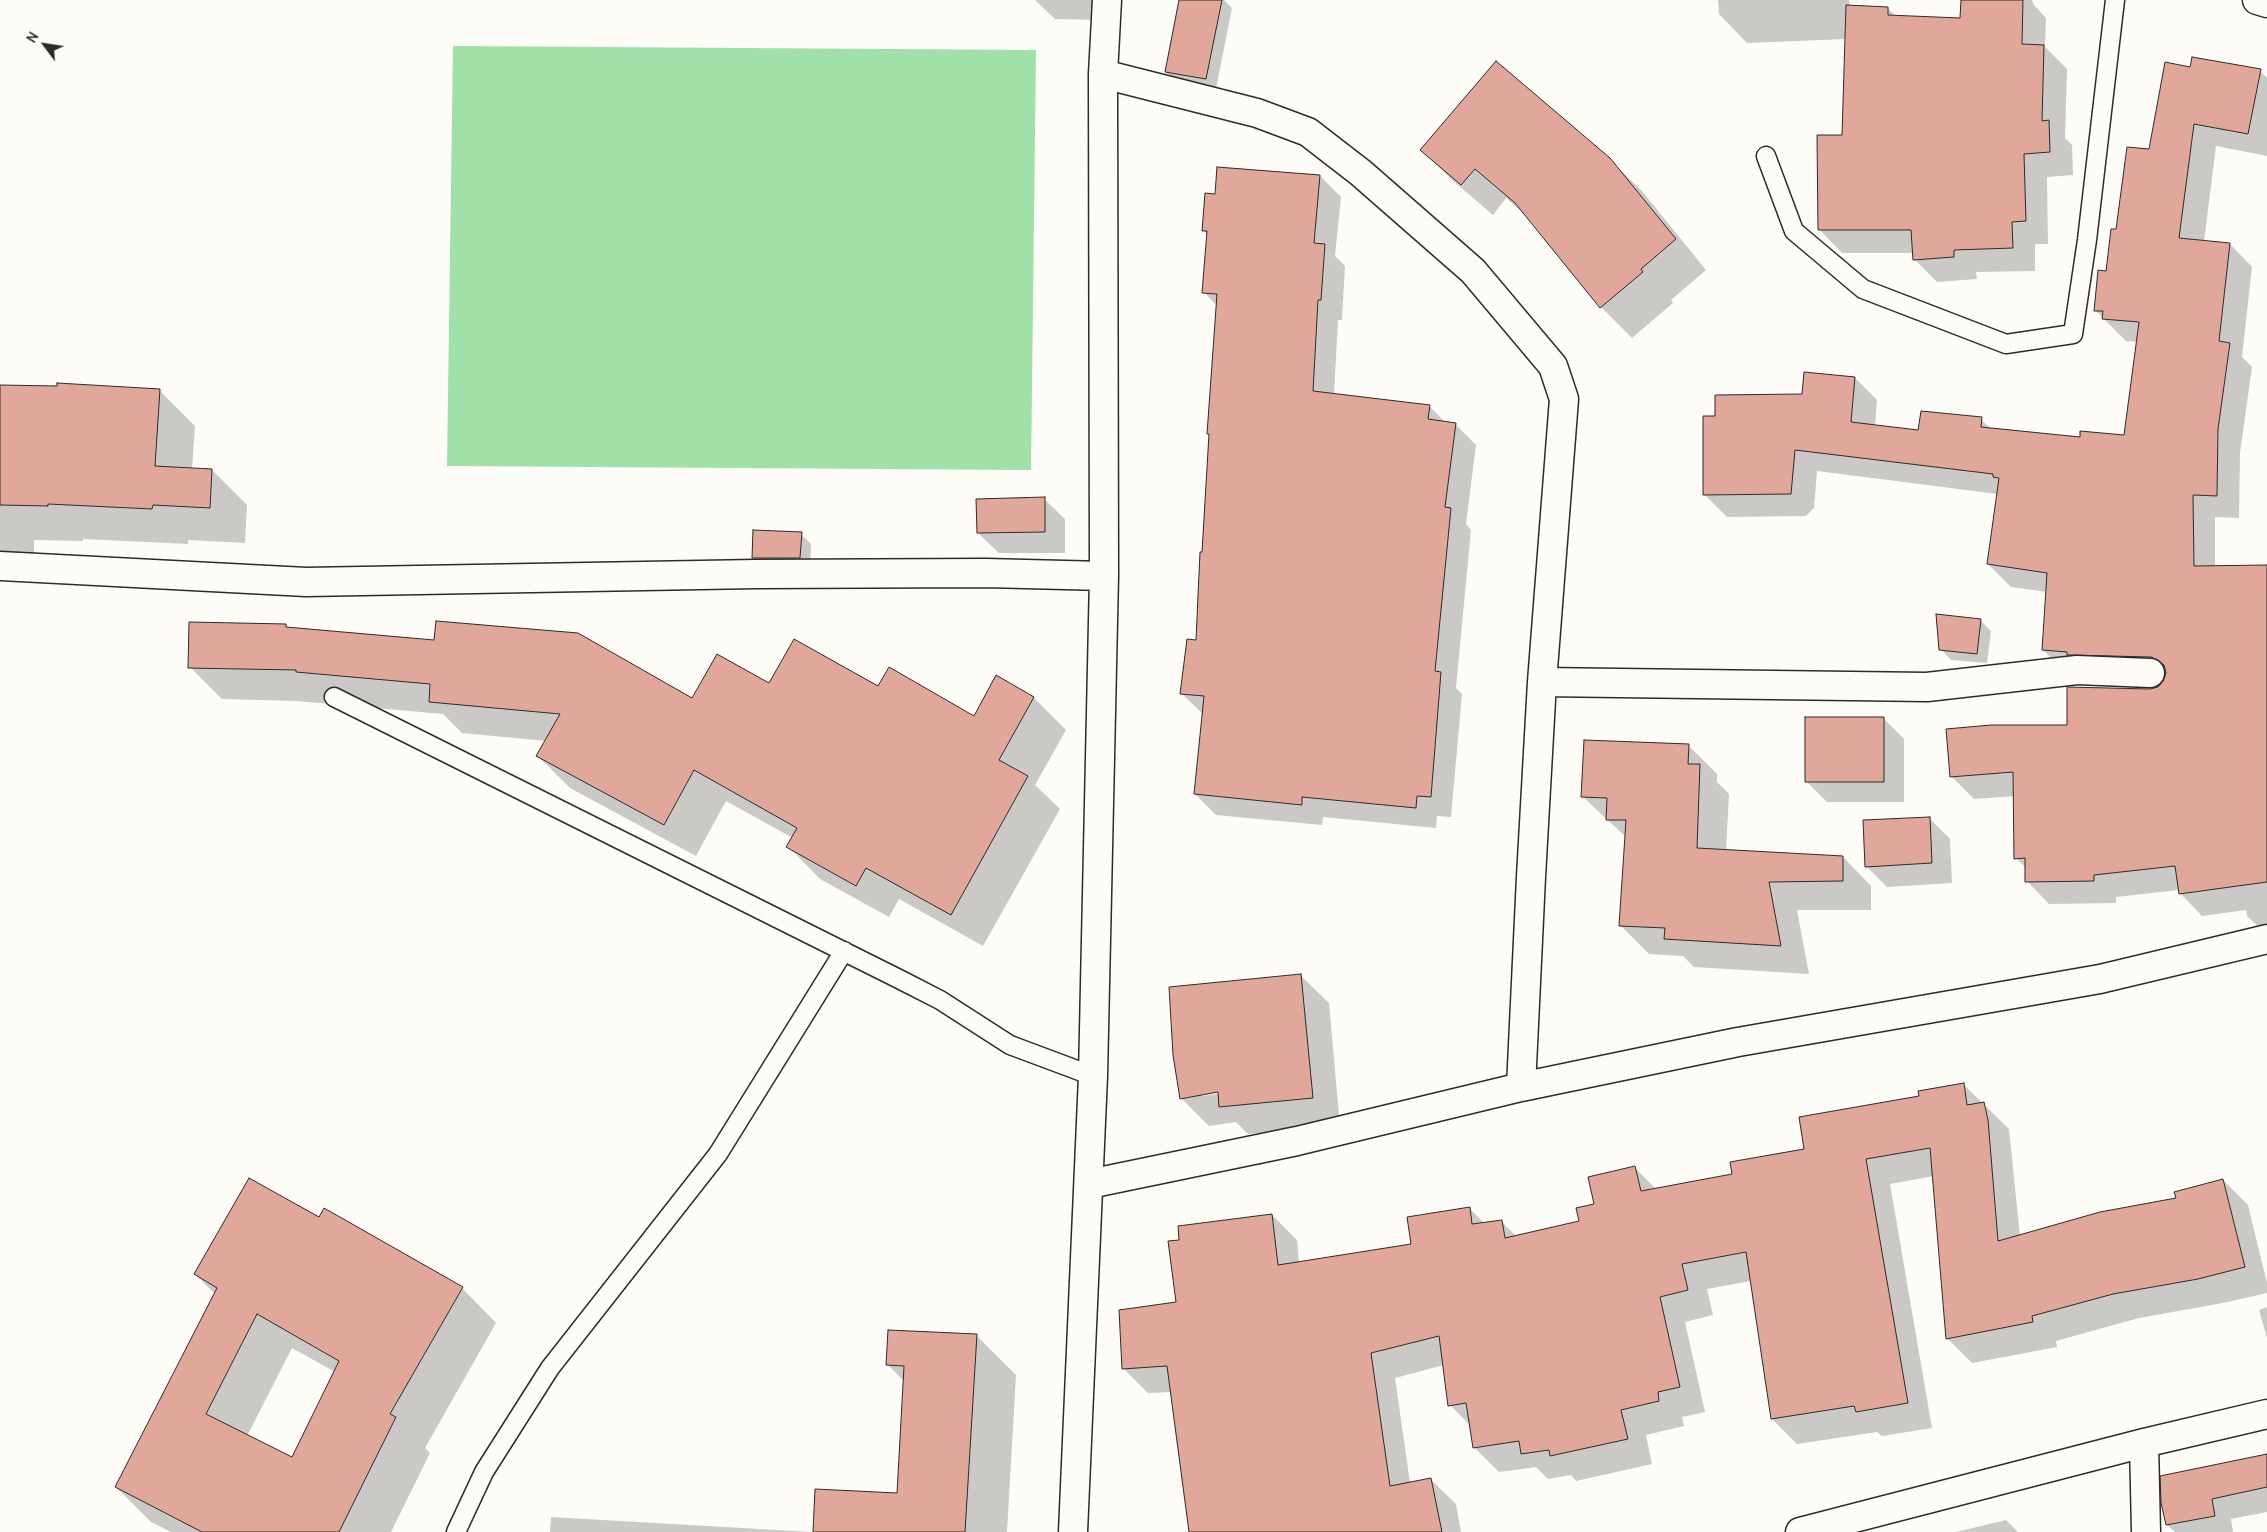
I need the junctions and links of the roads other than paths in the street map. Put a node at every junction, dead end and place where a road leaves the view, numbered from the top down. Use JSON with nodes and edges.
{"nodes":[{"id":1,"x":1107,"y":0,"type":"edge"},
{"id":2,"x":2115,"y":0,"type":"edge"},
{"id":3,"x":2257,"y":0,"type":"edge"},
{"id":4,"x":2267,"y":3,"type":"edge"},
{"id":5,"x":1103,"y":74,"type":"junction"},
{"id":6,"x":1766,"y":156,"type":"dead end"},
{"id":7,"x":0,"y":566,"type":"edge"},
{"id":8,"x":1104,"y":576,"type":"junction"},
{"id":9,"x":2150,"y":672,"type":"dead end"},
{"id":10,"x":1542,"y":682,"type":"junction"},
{"id":11,"x":334,"y":697,"type":"dead end"},
{"id":12,"x":2267,"y":939,"type":"edge"},
{"id":13,"x":844,"y":951,"type":"junction"},
{"id":14,"x":1093,"y":1076,"type":"junction"},
{"id":15,"x":1521,"y":1087,"type":"junction"},
{"id":16,"x":1089,"y":1184,"type":"junction"},
{"id":17,"x":2267,"y":1414,"type":"edge"},
{"id":18,"x":2144,"y":1443,"type":"junction"},
{"id":19,"x":456,"y":1532,"type":"edge"},
{"id":20,"x":1073,"y":1532,"type":"edge"},
{"id":21,"x":1800,"y":1532,"type":"edge"},
{"id":22,"x":2146,"y":1532,"type":"edge"}],
"edges":[{"from":1,"to":5,"type":"street"},
{"from":2,"to":6,"type":"lane"},
{"from":3,"to":4,"type":"street"},
{"from":5,"to":8,"type":"street"},
{"from":5,"to":10,"type":"street"},
{"from":7,"to":8,"type":"street"},
{"from":8,"to":14,"type":"street"},
{"from":9,"to":10,"type":"street"},
{"from":10,"to":15,"type":"street"},
{"from":11,"to":13,"type":"lane"},
{"from":12,"to":15,"type":"street"},
{"from":13,"to":14,"type":"lane"},
{"from":13,"to":19,"type":"lane"},
{"from":14,"to":16,"type":"street"},
{"from":15,"to":16,"type":"street"},
{"from":16,"to":20,"type":"street"},
{"from":17,"to":18,"type":"street"},
{"from":18,"to":21,"type":"street"},
{"from":18,"to":22,"type":"street"}]}
